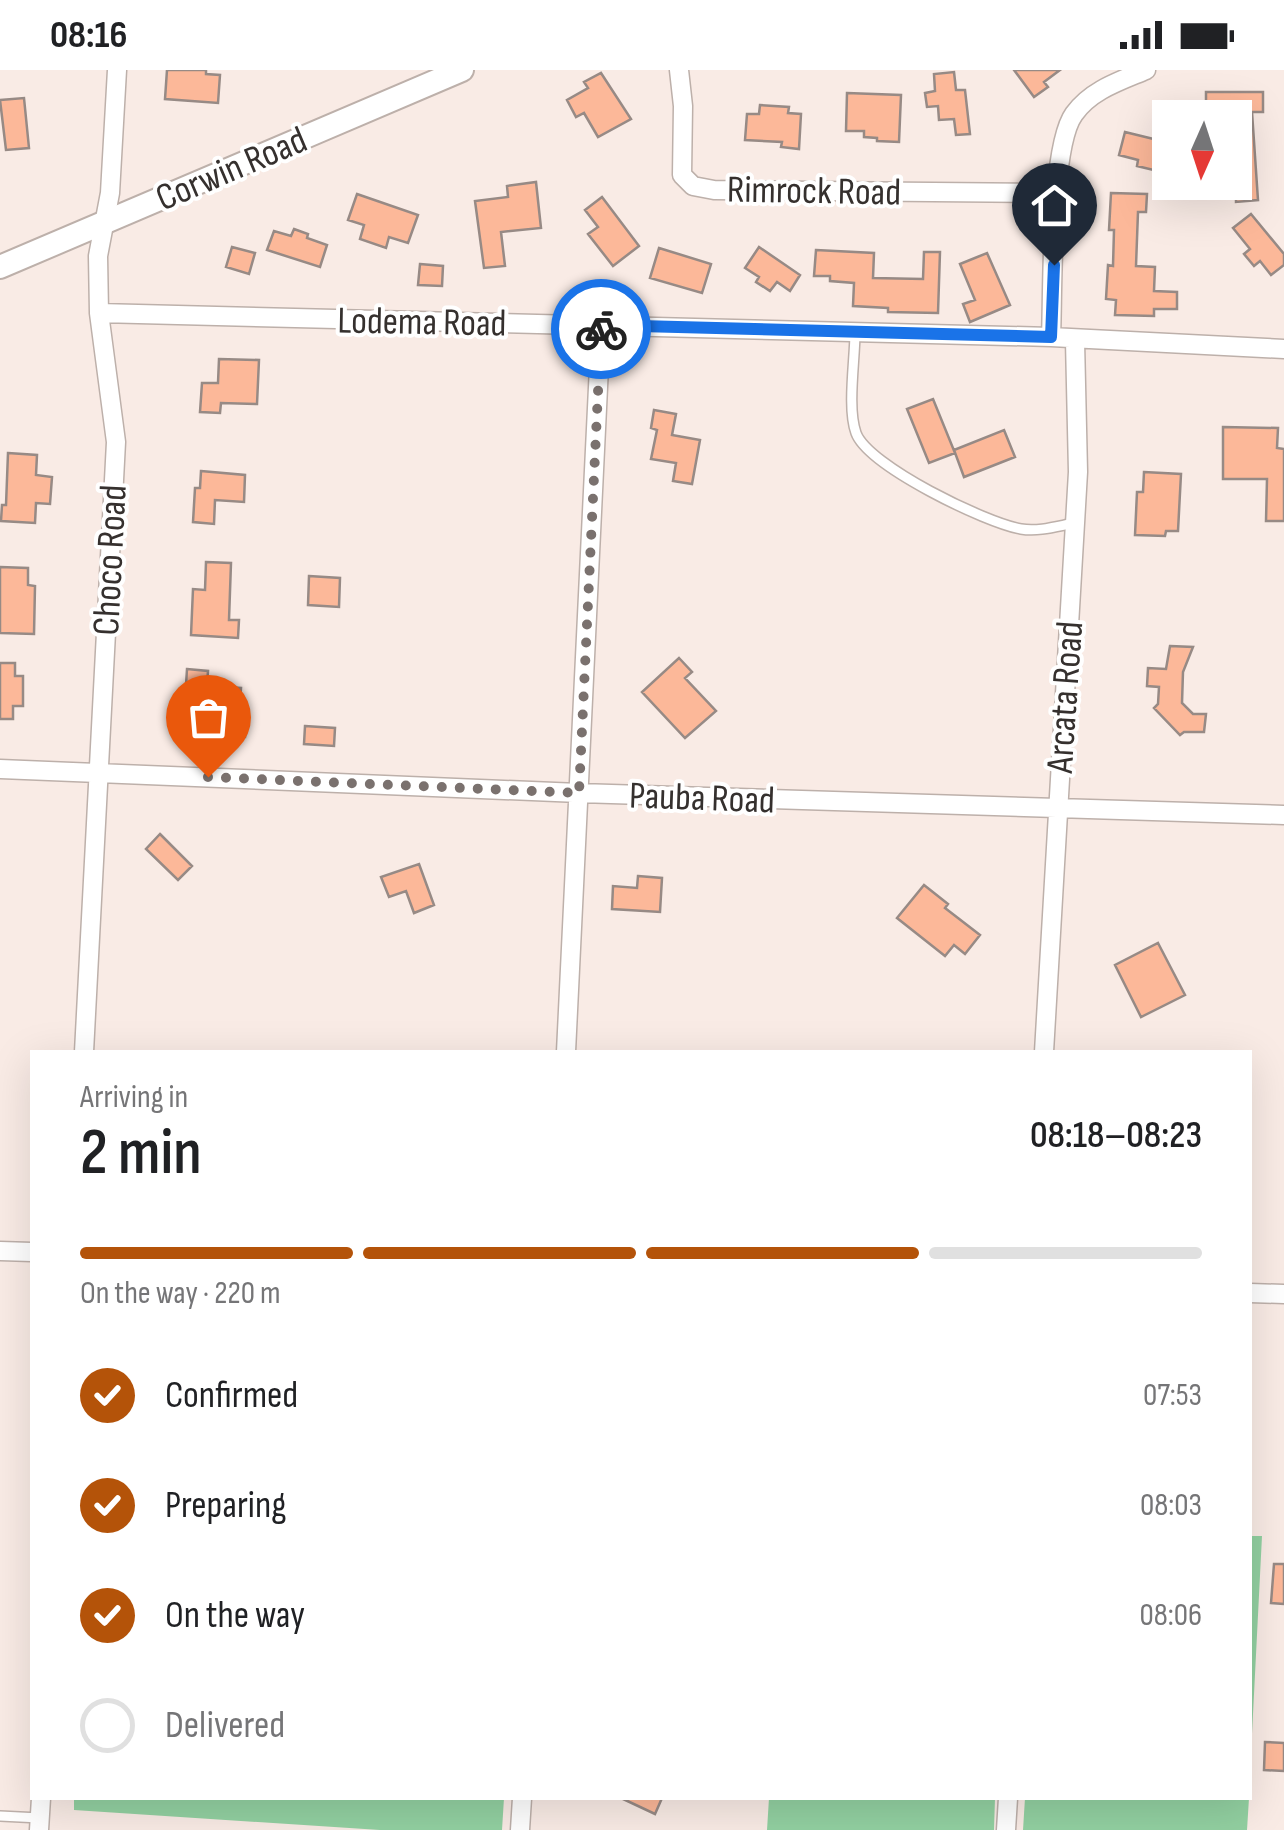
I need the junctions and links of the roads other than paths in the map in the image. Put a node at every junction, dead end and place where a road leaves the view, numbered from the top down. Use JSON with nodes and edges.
{"nodes":[{"id":1,"x":117,"y":70,"type":"edge"},
{"id":2,"x":462,"y":70,"type":"edge"},
{"id":3,"x":679,"y":70,"type":"edge"},
{"id":4,"x":1146,"y":70,"type":"edge"},
{"id":5,"x":1056,"y":193,"type":"junction"},
{"id":6,"x":106,"y":221,"type":"junction"},
{"id":7,"x":0,"y":266,"type":"edge"},
{"id":8,"x":99,"y":313,"type":"junction"},
{"id":9,"x":601,"y":325,"type":"junction"},
{"id":10,"x":855,"y":332,"type":"junction"},
{"id":11,"x":1051,"y":337,"type":"junction"},
{"id":12,"x":1075,"y":341,"type":"junction"},
{"id":13,"x":1284,"y":350,"type":"edge"},
{"id":14,"x":1075,"y":522,"type":"junction"},
{"id":15,"x":0,"y":768,"type":"edge"},
{"id":16,"x":97,"y":772,"type":"junction"},
{"id":17,"x":579,"y":793,"type":"junction"},
{"id":18,"x":1057,"y":807,"type":"junction"},
{"id":19,"x":1284,"y":815,"type":"edge"},
{"id":20,"x":84,"y":1050,"type":"edge"},
{"id":21,"x":566,"y":1050,"type":"edge"},
{"id":22,"x":1044,"y":1050,"type":"edge"},
{"id":23,"x":0,"y":1251,"type":"edge"},
{"id":24,"x":30,"y":1252,"type":"edge"},
{"id":25,"x":1252,"y":1293,"type":"edge"},
{"id":26,"x":1284,"y":1294,"type":"edge"},
{"id":27,"x":522,"y":1800,"type":"edge"},
{"id":28,"x":1008,"y":1800,"type":"edge"},
{"id":29,"x":0,"y":1816,"type":"edge"},
{"id":30,"x":40,"y":1824,"type":"edge"},
{"id":31,"x":520,"y":1830,"type":"edge"},
{"id":32,"x":1006,"y":1830,"type":"edge"}],
"edges":[{"from":1,"to":6,"type":"street","name":"Choco Road"},
{"from":2,"to":6,"type":"main road","name":"Corwin Road"},
{"from":3,"to":5,"type":"street","name":"Rimrock Road"},
{"from":4,"to":5,"type":"street"},
{"from":5,"to":11,"type":"street"},
{"from":6,"to":7,"type":"main road","name":"Corwin Road"},
{"from":6,"to":8,"type":"street","name":"Choco Road"},
{"from":8,"to":9,"type":"street","name":"Lodema Road"},
{"from":8,"to":16,"type":"street","name":"Choco Road"},
{"from":9,"to":10,"type":"street","name":"Lodema Road"},
{"from":9,"to":17,"type":"street"},
{"from":10,"to":11,"type":"street","name":"Lodema Road"},
{"from":10,"to":14,"type":"lane"},
{"from":11,"to":12,"type":"street","name":"Lodema Road"},
{"from":12,"to":13,"type":"street","name":"Lodema Road"},
{"from":12,"to":14,"type":"street","name":"Arcata Road"},
{"from":14,"to":18,"type":"street","name":"Arcata Road"},
{"from":15,"to":16,"type":"street","name":"Pauba Road"},
{"from":16,"to":17,"type":"street","name":"Pauba Road"},
{"from":16,"to":20,"type":"street","name":"Choco Road"},
{"from":17,"to":18,"type":"street","name":"Pauba Road"},
{"from":17,"to":21,"type":"street"},
{"from":18,"to":19,"type":"street","name":"Pauba Road"},
{"from":18,"to":22,"type":"street","name":"Arcata Road"},
{"from":23,"to":24,"type":"street"},
{"from":25,"to":26,"type":"street"},
{"from":27,"to":31,"type":"street"},
{"from":28,"to":32,"type":"street"},
{"from":29,"to":30,"type":"lane"}]}
